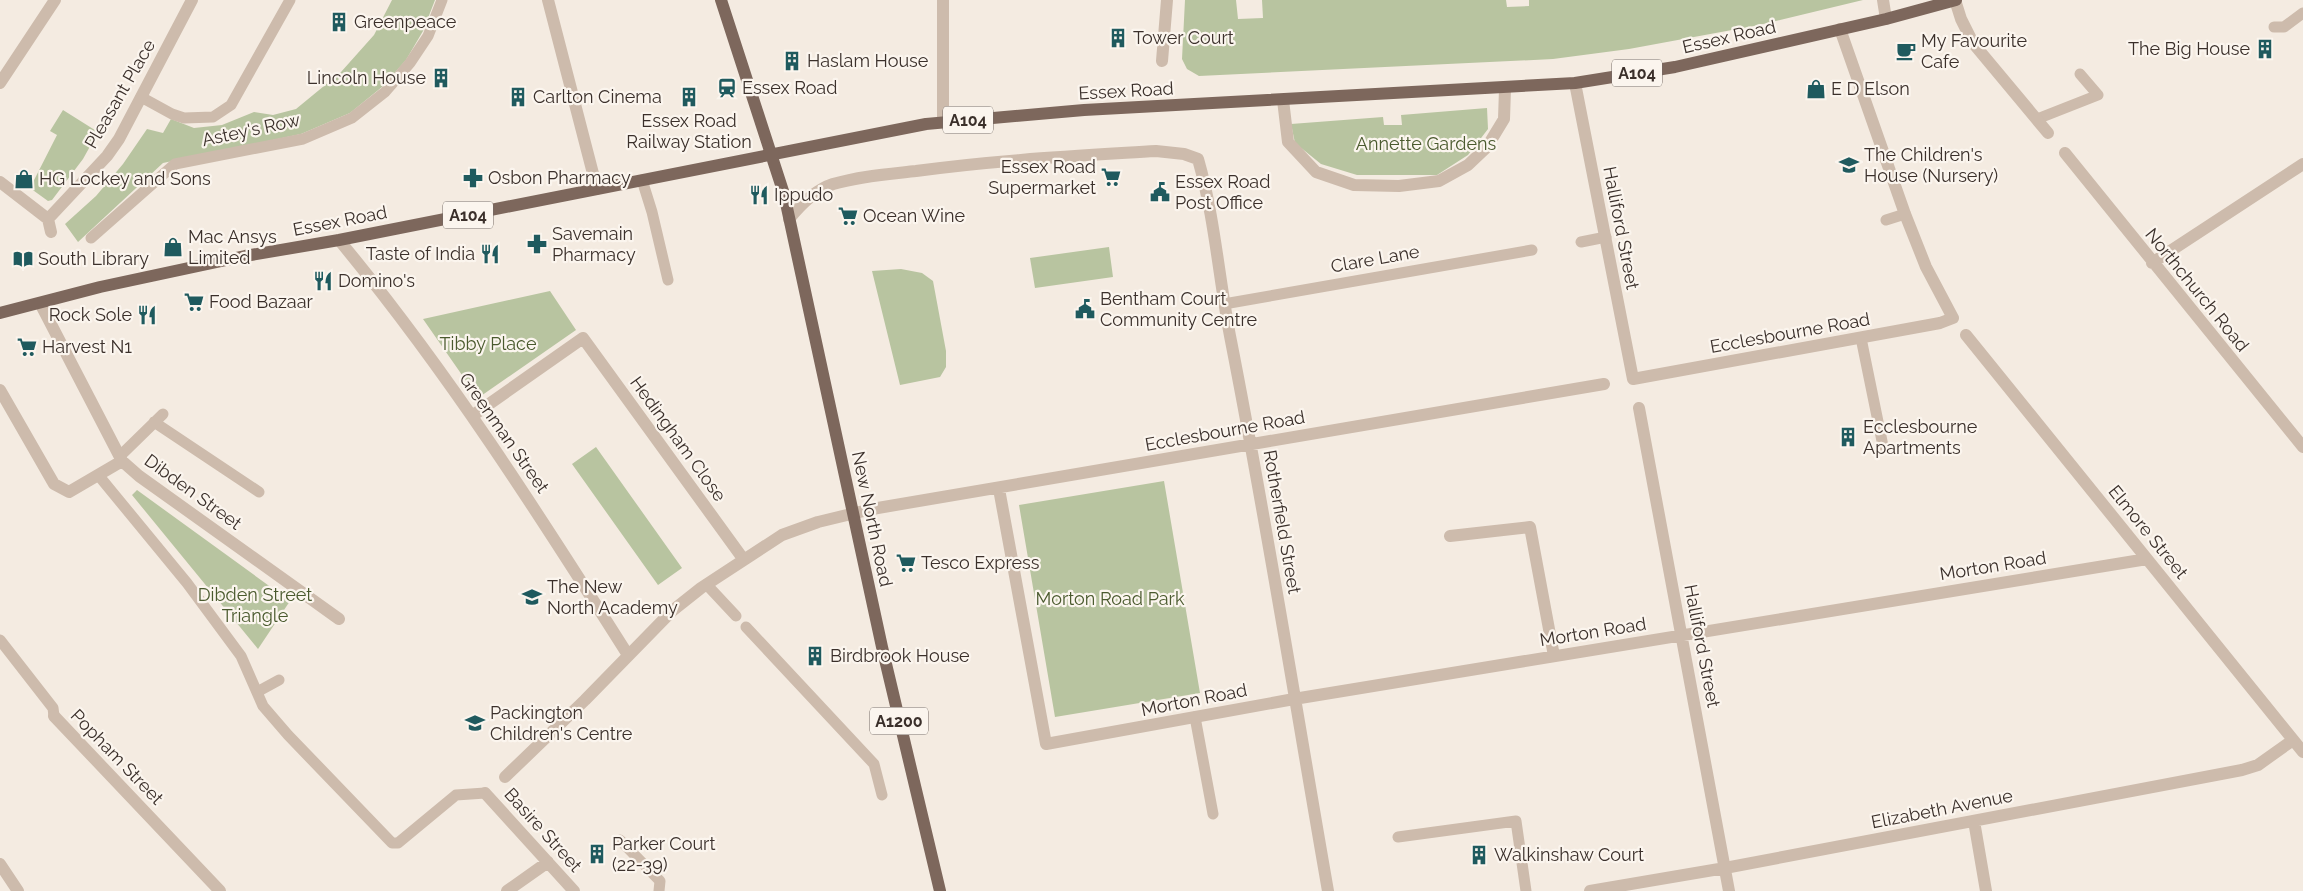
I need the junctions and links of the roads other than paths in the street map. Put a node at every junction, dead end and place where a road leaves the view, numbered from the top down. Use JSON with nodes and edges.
{"nodes":[{"id":1,"x":55,"y":0,"type":"edge"},
{"id":2,"x":192,"y":0,"type":"edge"},
{"id":3,"x":290,"y":0,"type":"edge"},
{"id":4,"x":442,"y":0,"type":"edge"},
{"id":5,"x":548,"y":0,"type":"edge"},
{"id":6,"x":721,"y":0,"type":"edge"},
{"id":7,"x":943,"y":0,"type":"edge"},
{"id":8,"x":1167,"y":0,"type":"edge"},
{"id":9,"x":1883,"y":0,"type":"edge"},
{"id":10,"x":1956,"y":0,"type":"edge"},
{"id":11,"x":2303,"y":13,"type":"edge"},
{"id":12,"x":1886,"y":19,"type":"junction"},
{"id":13,"x":2274,"y":27,"type":"dead end"},
{"id":14,"x":1840,"y":29,"type":"junction"},
{"id":15,"x":1162,"y":61,"type":"dead end"},
{"id":16,"x":2080,"y":74,"type":"dead end"},
{"id":17,"x":0,"y":83,"type":"edge"},
{"id":18,"x":1576,"y":84,"type":"junction"},
{"id":19,"x":1505,"y":89,"type":"junction"},
{"id":20,"x":141,"y":97,"type":"junction"},
{"id":21,"x":1283,"y":100,"type":"junction"},
{"id":22,"x":2037,"y":119,"type":"junction"},
{"id":23,"x":943,"y":122,"type":"junction"},
{"id":24,"x":2048,"y":133,"type":"dead end"},
{"id":25,"x":2065,"y":153,"type":"dead end"},
{"id":26,"x":771,"y":154,"type":"junction"},
{"id":27,"x":2303,"y":166,"type":"edge"},
{"id":28,"x":642,"y":180,"type":"junction"},
{"id":29,"x":0,"y":182,"type":"edge"},
{"id":30,"x":597,"y":190,"type":"junction"},
{"id":31,"x":1905,"y":214,"type":"junction"},
{"id":32,"x":789,"y":219,"type":"junction"},
{"id":33,"x":1886,"y":220,"type":"dead end"},
{"id":34,"x":1606,"y":237,"type":"junction"},
{"id":35,"x":91,"y":238,"type":"dead end"},
{"id":36,"x":339,"y":240,"type":"junction"},
{"id":37,"x":1581,"y":242,"type":"dead end"},
{"id":38,"x":1532,"y":250,"type":"dead end"},
{"id":39,"x":2152,"y":263,"type":"junction"},
{"id":40,"x":668,"y":280,"type":"dead end"},
{"id":41,"x":40,"y":303,"type":"junction"},
{"id":42,"x":1224,"y":304,"type":"junction"},
{"id":43,"x":0,"y":313,"type":"edge"},
{"id":44,"x":1966,"y":334,"type":"dead end"},
{"id":45,"x":1861,"y":338,"type":"junction"},
{"id":46,"x":1633,"y":379,"type":"joint"},
{"id":47,"x":1604,"y":384,"type":"dead end"},
{"id":48,"x":0,"y":390,"type":"edge"},
{"id":49,"x":1639,"y":408,"type":"dead end"},
{"id":50,"x":472,"y":416,"type":"junction"},
{"id":51,"x":1251,"y":445,"type":"junction"},
{"id":52,"x":1883,"y":446,"type":"dead end"},
{"id":53,"x":2303,"y":448,"type":"edge"},
{"id":54,"x":121,"y":459,"type":"junction"},
{"id":55,"x":100,"y":476,"type":"junction"},
{"id":56,"x":1000,"y":489,"type":"junction"},
{"id":57,"x":259,"y":492,"type":"dead end"},
{"id":58,"x":853,"y":513,"type":"junction"},
{"id":59,"x":1450,"y":536,"type":"dead end"},
{"id":60,"x":2147,"y":559,"type":"junction"},
{"id":61,"x":744,"y":560,"type":"junction"},
{"id":62,"x":707,"y":585,"type":"junction"},
{"id":63,"x":736,"y":616,"type":"dead end"},
{"id":64,"x":339,"y":619,"type":"dead end"},
{"id":65,"x":746,"y":626,"type":"dead end"},
{"id":66,"x":1683,"y":635,"type":"junction"},
{"id":67,"x":0,"y":640,"type":"edge"},
{"id":68,"x":628,"y":655,"type":"junction"},
{"id":69,"x":1554,"y":656,"type":"junction"},
{"id":70,"x":279,"y":680,"type":"dead end"},
{"id":71,"x":257,"y":692,"type":"junction"},
{"id":72,"x":1294,"y":699,"type":"junction"},
{"id":73,"x":54,"y":716,"type":"joint"},
{"id":74,"x":1195,"y":717,"type":"junction"},
{"id":75,"x":2293,"y":740,"type":"junction"},
{"id":76,"x":2303,"y":752,"type":"edge"},
{"id":77,"x":505,"y":777,"type":"dead end"},
{"id":78,"x":485,"y":793,"type":"joint"},
{"id":79,"x":882,"y":795,"type":"dead end"},
{"id":80,"x":1214,"y":814,"type":"dead end"},
{"id":81,"x":1974,"y":821,"type":"junction"},
{"id":82,"x":1398,"y":838,"type":"dead end"},
{"id":83,"x":620,"y":840,"type":"dead end"},
{"id":84,"x":548,"y":862,"type":"junction"},
{"id":85,"x":0,"y":864,"type":"edge"},
{"id":86,"x":1725,"y":868,"type":"junction"},
{"id":87,"x":18,"y":891,"type":"edge"},
{"id":88,"x":220,"y":891,"type":"edge"},
{"id":89,"x":507,"y":891,"type":"edge"},
{"id":90,"x":574,"y":891,"type":"edge"},
{"id":91,"x":659,"y":891,"type":"edge"},
{"id":92,"x":940,"y":891,"type":"edge"},
{"id":93,"x":1328,"y":891,"type":"edge"},
{"id":94,"x":1526,"y":891,"type":"edge"},
{"id":95,"x":1590,"y":891,"type":"edge"},
{"id":96,"x":1729,"y":891,"type":"edge"},
{"id":97,"x":1986,"y":891,"type":"edge"}],
"edges":[{"from":1,"to":17,"type":"street"},
{"from":2,"to":20,"type":"street","name":"Pleasant Place"},
{"from":3,"to":20,"type":"lane"},
{"from":4,"to":35,"type":"lane","name":"Astey's Row"},
{"from":5,"to":30,"type":"street"},
{"from":6,"to":26,"type":"main road","number":"A1200"},
{"from":7,"to":23,"type":"street"},
{"from":8,"to":15,"type":"street"},
{"from":9,"to":12,"type":"street"},
{"from":10,"to":12,"type":"main road","name":"Essex Road","number":"A104"},
{"from":10,"to":22,"type":"street"},
{"from":11,"to":13,"type":"lane"},
{"from":12,"to":14,"type":"main road","name":"Essex Road","number":"A104"},
{"from":14,"to":18,"type":"main road","name":"Essex Road","number":"A104"},
{"from":14,"to":31,"type":"street"},
{"from":16,"to":22,"type":"lane"},
{"from":18,"to":19,"type":"main road","name":"Essex Road","number":"A104"},
{"from":18,"to":34,"type":"street","name":"Halliford Street"},
{"from":19,"to":21,"type":"main road","name":"Essex Road","number":"A104"},
{"from":19,"to":21,"type":"street"},
{"from":20,"to":29,"type":"street","name":"Pleasant Place"},
{"from":21,"to":23,"type":"main road","name":"Essex Road","number":"A104"},
{"from":22,"to":24,"type":"street"},
{"from":23,"to":26,"type":"main road","name":"Essex Road","number":"A104"},
{"from":25,"to":39,"type":"street","name":"Northchurch Road"},
{"from":26,"to":28,"type":"main road","name":"Essex Road","number":"A104"},
{"from":26,"to":32,"type":"main road","name":"New North Road","number":"A1200"},
{"from":27,"to":39,"type":"street"},
{"from":28,"to":30,"type":"main road","name":"Essex Road","number":"A104"},
{"from":28,"to":40,"type":"lane"},
{"from":30,"to":36,"type":"main road","name":"Essex Road","number":"A104"},
{"from":31,"to":33,"type":"lane"},
{"from":31,"to":45,"type":"street","name":"Ecclesbourne Road"},
{"from":32,"to":42,"type":"street","name":"Rotherfield Street"},
{"from":32,"to":58,"type":"main road","name":"New North Road","number":"A1200"},
{"from":34,"to":37,"type":"lane"},
{"from":34,"to":46,"type":"street","name":"Halliford Street"},
{"from":36,"to":41,"type":"main road","name":"Essex Road","number":"A104"},
{"from":36,"to":50,"type":"street","name":"Greenman Street"},
{"from":38,"to":42,"type":"lane","name":"Clare Lane"},
{"from":39,"to":53,"type":"street","name":"Northchurch Road"},
{"from":41,"to":43,"type":"main road","name":"Essex Road","number":"A104"},
{"from":41,"to":54,"type":"street","name":"Dibden Street"},
{"from":42,"to":51,"type":"street","name":"Rotherfield Street"},
{"from":44,"to":60,"type":"street","name":"Elmore Street"},
{"from":45,"to":46,"type":"street","name":"Ecclesbourne Road"},
{"from":45,"to":52,"type":"lane"},
{"from":47,"to":51,"type":"street","name":"Ecclesbourne Road"},
{"from":48,"to":55,"type":"street"},
{"from":49,"to":66,"type":"street","name":"Halliford Street"},
{"from":50,"to":61,"type":"street","name":"Hedingham Close"},
{"from":50,"to":68,"type":"street","name":"Greenman Street"},
{"from":51,"to":56,"type":"street","name":"Ecclesbourne Road"},
{"from":51,"to":72,"type":"street","name":"Rotherfield Street"},
{"from":54,"to":55,"type":"street"},
{"from":54,"to":57,"type":"lane"},
{"from":54,"to":64,"type":"street","name":"Dibden Street"},
{"from":55,"to":71,"type":"lane"},
{"from":56,"to":58,"type":"street","name":"Ecclesbourne Road"},
{"from":56,"to":74,"type":"street","name":"Morton Road"},
{"from":58,"to":61,"type":"street","name":"Ecclesbourne Road"},
{"from":58,"to":92,"type":"main road","name":"New North Road","number":"A1200"},
{"from":59,"to":69,"type":"street"},
{"from":60,"to":66,"type":"street","name":"Morton Road"},
{"from":60,"to":75,"type":"street","name":"Elmore Street"},
{"from":61,"to":62,"type":"street","name":"Ecclesbourne Road"},
{"from":62,"to":63,"type":"lane"},
{"from":62,"to":68,"type":"street","name":"Ecclesbourne Road"},
{"from":65,"to":79,"type":"lane"},
{"from":66,"to":69,"type":"street","name":"Morton Road"},
{"from":66,"to":86,"type":"street","name":"Halliford Street"},
{"from":67,"to":73,"type":"lane","name":"Popham Street"},
{"from":68,"to":77,"type":"street","name":"Ecclesbourne Road"},
{"from":69,"to":72,"type":"street","name":"Morton Road"},
{"from":70,"to":71,"type":"lane"},
{"from":71,"to":78,"type":"lane"},
{"from":72,"to":74,"type":"street","name":"Morton Road"},
{"from":72,"to":93,"type":"street","name":"Rotherfield Street"},
{"from":73,"to":88,"type":"street","name":"Popham Street"},
{"from":74,"to":80,"type":"lane"},
{"from":75,"to":76,"type":"street","name":"Elmore Street"},
{"from":75,"to":81,"type":"street","name":"Elizabeth Avenue"},
{"from":78,"to":84,"type":"street","name":"Basire Street"},
{"from":81,"to":86,"type":"street","name":"Elizabeth Avenue"},
{"from":81,"to":97,"type":"street"},
{"from":82,"to":94,"type":"lane"},
{"from":83,"to":91,"type":"lane"},
{"from":84,"to":89,"type":"street"},
{"from":84,"to":90,"type":"street","name":"Basire Street"},
{"from":85,"to":87,"type":"street"},
{"from":86,"to":95,"type":"street","name":"Elizabeth Avenue"},
{"from":86,"to":96,"type":"street","name":"Halliford Street"}]}
